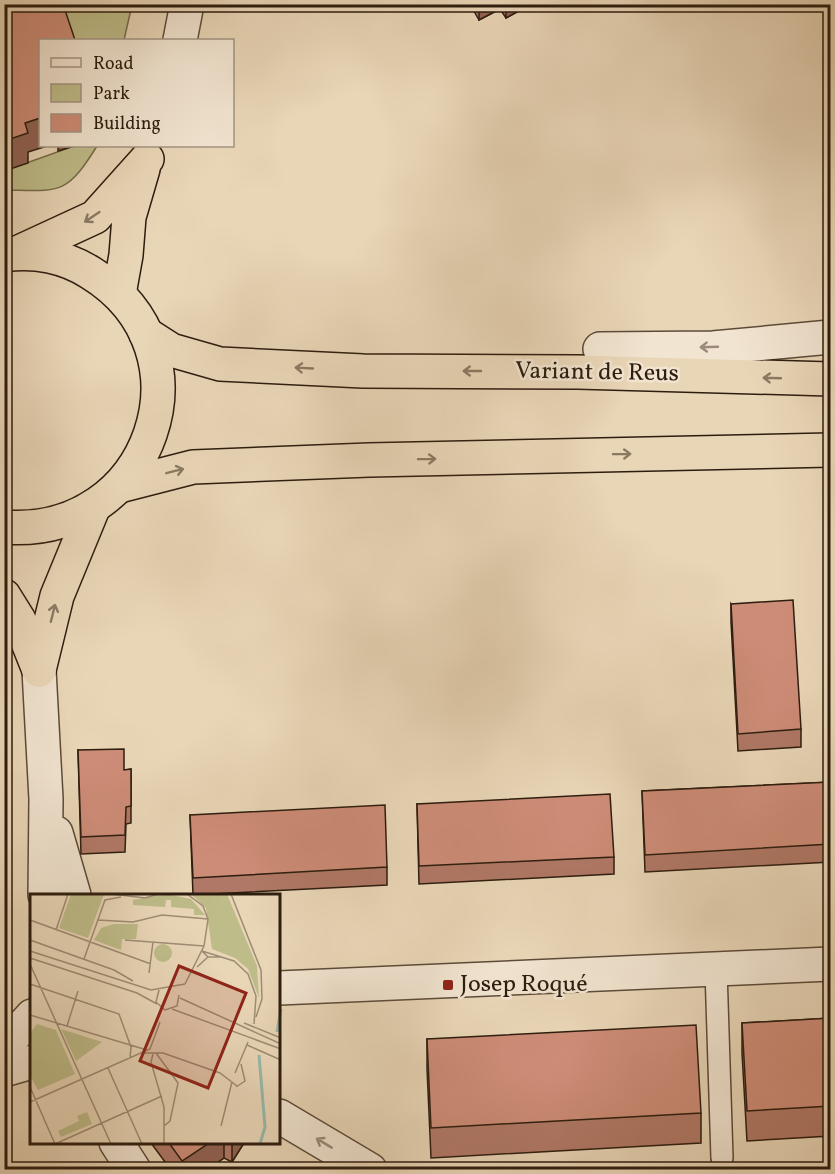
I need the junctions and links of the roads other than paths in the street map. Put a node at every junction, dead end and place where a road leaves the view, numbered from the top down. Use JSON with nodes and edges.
{"nodes":[{"id":1,"x":188,"y":4,"type":"edge"},
{"id":2,"x":180,"y":39,"type":"edge"},
{"id":3,"x":149,"y":152,"type":"edge"},
{"id":4,"x":11,"y":254,"type":"edge"},
{"id":5,"x":119,"y":294,"type":"junction"},
{"id":6,"x":146,"y":334,"type":"junction"},
{"id":7,"x":831,"y":337,"type":"edge"},
{"id":8,"x":589,"y":361,"type":"junction"},
{"id":9,"x":831,"y":379,"type":"edge"},
{"id":10,"x":831,"y":450,"type":"edge"},
{"id":11,"x":107,"y":496,"type":"junction"},
{"id":12,"x":4,"y":527,"type":"edge"},
{"id":13,"x":4,"y":596,"type":"edge"},
{"id":14,"x":39,"y":670,"type":"junction"},
{"id":15,"x":46,"y":799,"type":"junction"},
{"id":16,"x":45,"y":894,"type":"edge"},
{"id":17,"x":74,"y":894,"type":"edge"},
{"id":18,"x":831,"y":964,"type":"edge"},
{"id":19,"x":716,"y":970,"type":"junction"},
{"id":20,"x":280,"y":988,"type":"edge"},
{"id":21,"x":30,"y":1063,"type":"edge"},
{"id":22,"x":4,"y":1070,"type":"edge"},
{"id":23,"x":280,"y":1117,"type":"edge"},
{"id":24,"x":117,"y":1144,"type":"edge"},
{"id":25,"x":722,"y":1158,"type":"dead end"},
{"id":26,"x":134,"y":1170,"type":"edge"},
{"id":27,"x":370,"y":1170,"type":"edge"}],
"edges":[{"from":1,"to":2,"type":"street"},
{"from":3,"to":4,"type":"highway","one_way":true},
{"from":3,"to":5,"type":"highway"},
{"from":4,"to":5,"type":"highway"},
{"from":5,"to":6,"type":"highway"},
{"from":8,"to":6,"type":"highway","name":"Variant de Reus","one_way":true},
{"from":6,"to":11,"type":"highway"},
{"from":7,"to":8,"type":"street","one_way":true},
{"from":9,"to":8,"type":"highway","name":"Variant de Reus","one_way":true},
{"from":11,"to":10,"type":"highway","one_way":true},
{"from":11,"to":12,"type":"highway"},
{"from":14,"to":11,"type":"highway","one_way":true},
{"from":13,"to":14,"type":"highway"},
{"from":14,"to":15,"type":"street"},
{"from":15,"to":16,"type":"street"},
{"from":15,"to":17,"type":"street"},
{"from":18,"to":19,"type":"street"},
{"from":19,"to":20,"type":"street"},
{"from":19,"to":25,"type":"lane"},
{"from":21,"to":22,"type":"street"},
{"from":27,"to":23,"type":"street","one_way":true},
{"from":24,"to":26,"type":"street"}]}
